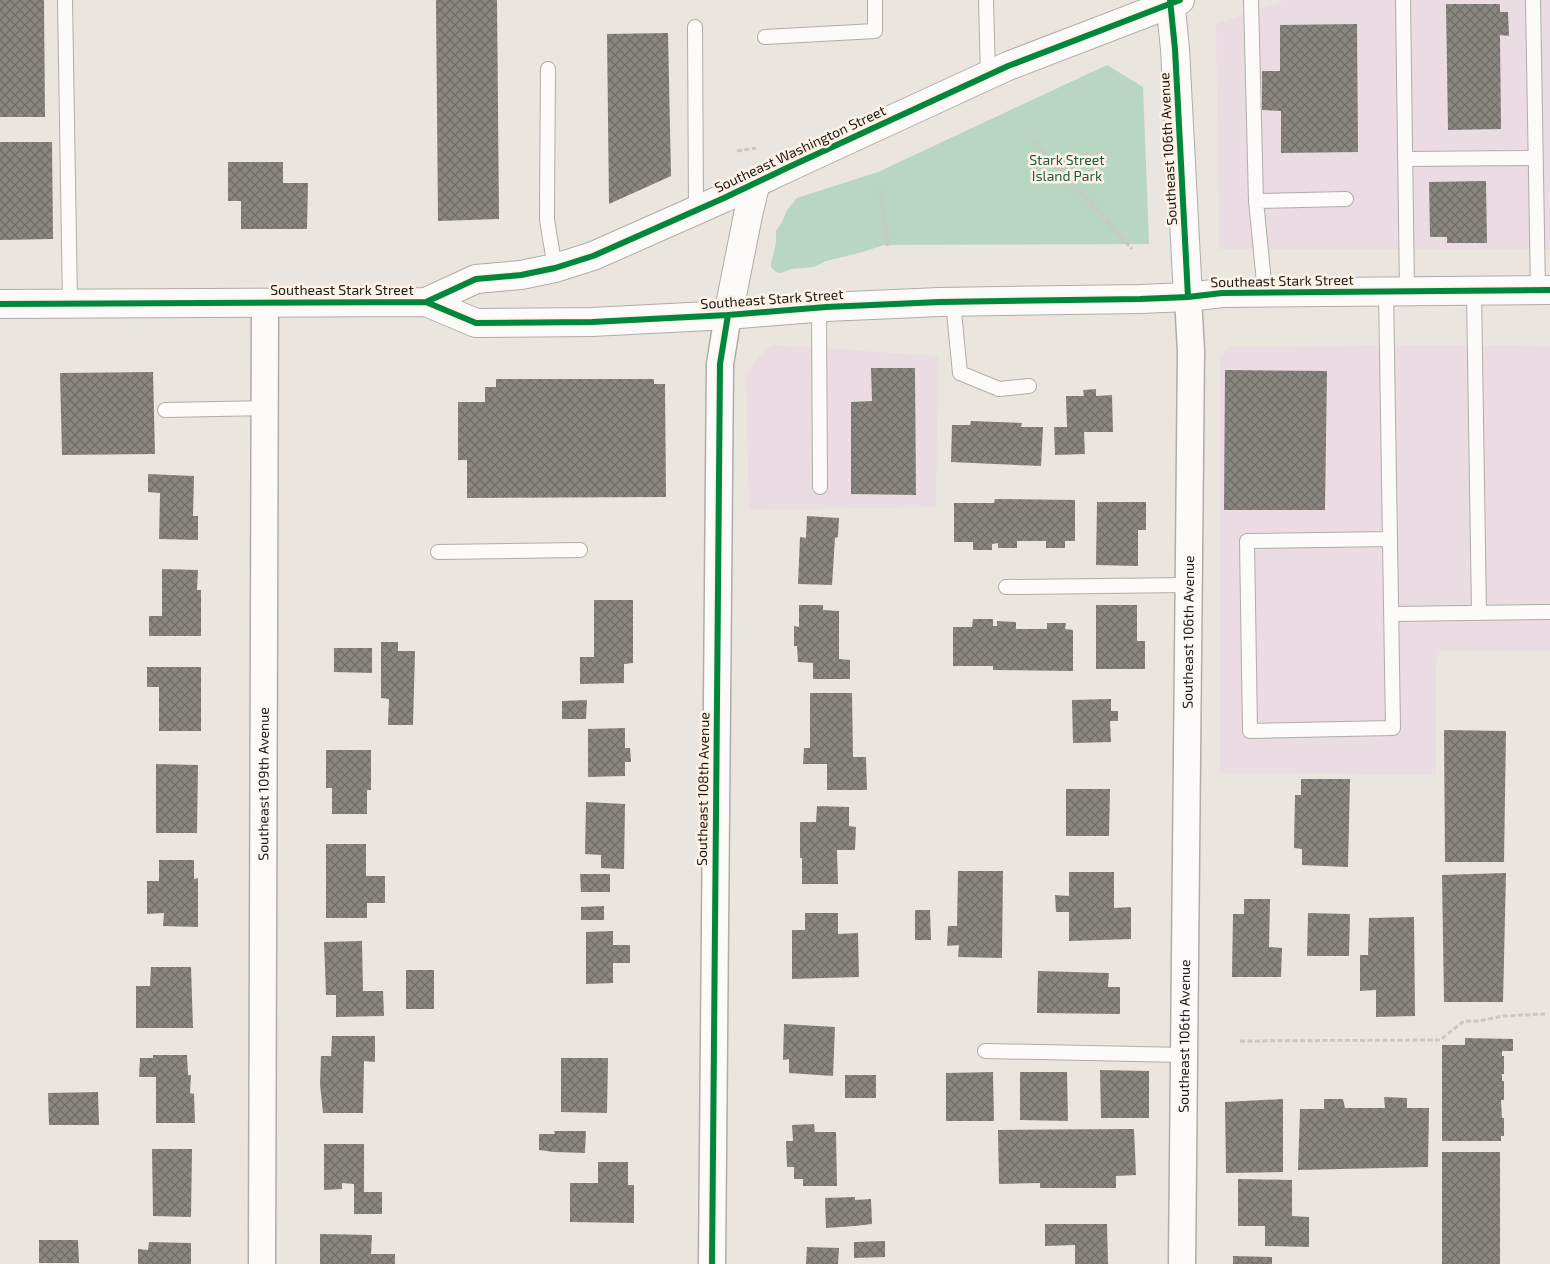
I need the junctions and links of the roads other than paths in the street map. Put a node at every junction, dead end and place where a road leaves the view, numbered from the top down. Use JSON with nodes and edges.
{"nodes":[{"id":1,"x":65,"y":0,"type":"edge"},
{"id":2,"x":875,"y":0,"type":"edge"},
{"id":3,"x":986,"y":0,"type":"edge"},
{"id":4,"x":1251,"y":0,"type":"edge"},
{"id":5,"x":1403,"y":0,"type":"edge"},
{"id":6,"x":1533,"y":0,"type":"edge"},
{"id":7,"x":1174,"y":1,"type":"edge"},
{"id":8,"x":695,"y":27,"type":"dead end"},
{"id":9,"x":765,"y":37,"type":"dead end"},
{"id":10,"x":548,"y":69,"type":"dead end"},
{"id":11,"x":988,"y":75,"type":"junction"},
{"id":12,"x":1535,"y":158,"type":"junction"},
{"id":13,"x":1405,"y":159,"type":"junction"},
{"id":14,"x":756,"y":182,"type":"junction"},
{"id":15,"x":1256,"y":200,"type":"junction"},
{"id":16,"x":1346,"y":200,"type":"dead end"},
{"id":17,"x":696,"y":211,"type":"junction"},
{"id":18,"x":555,"y":268,"type":"junction"},
{"id":19,"x":1396,"y":291,"type":"junction"},
{"id":20,"x":1474,"y":291,"type":"junction"},
{"id":21,"x":1266,"y":292,"type":"junction"},
{"id":22,"x":1547,"y":294,"type":"edge"},
{"id":23,"x":1188,"y":297,"type":"junction"},
{"id":24,"x":426,"y":302,"type":"junction"},
{"id":25,"x":953,"y":302,"type":"junction"},
{"id":26,"x":266,"y":303,"type":"junction"},
{"id":27,"x":0,"y":304,"type":"edge"},
{"id":28,"x":70,"y":304,"type":"junction"},
{"id":29,"x":819,"y":308,"type":"junction"},
{"id":30,"x":728,"y":315,"type":"junction"},
{"id":31,"x":1029,"y":386,"type":"dead end"},
{"id":32,"x":265,"y":408,"type":"junction"},
{"id":33,"x":165,"y":410,"type":"dead end"},
{"id":34,"x":820,"y":487,"type":"dead end"},
{"id":35,"x":1390,"y":539,"type":"junction"},
{"id":36,"x":580,"y":550,"type":"dead end"},
{"id":37,"x":438,"y":552,"type":"dead end"},
{"id":38,"x":1188,"y":585,"type":"junction"},
{"id":39,"x":1006,"y":587,"type":"dead end"},
{"id":40,"x":1550,"y":612,"type":"edge"},
{"id":41,"x":1479,"y":613,"type":"junction"},
{"id":42,"x":1391,"y":614,"type":"junction"},
{"id":43,"x":986,"y":1051,"type":"dead end"},
{"id":44,"x":1184,"y":1055,"type":"junction"},
{"id":45,"x":262,"y":1264,"type":"edge"},
{"id":46,"x":712,"y":1264,"type":"edge"},
{"id":47,"x":1182,"y":1264,"type":"edge"}],
"edges":[{"from":1,"to":28,"type":"lane"},
{"from":2,"to":9,"type":"lane"},
{"from":3,"to":11,"type":"lane"},
{"from":4,"to":15,"type":"lane"},
{"from":5,"to":13,"type":"lane"},
{"from":6,"to":12,"type":"lane"},
{"from":7,"to":11,"type":"main road","name":"Southeast Washington Street"},
{"from":7,"to":23,"type":"main road","name":"Southeast 106th Avenue"},
{"from":8,"to":17,"type":"lane"},
{"from":10,"to":18,"type":"lane"},
{"from":11,"to":14,"type":"main road","name":"Southeast Washington Street"},
{"from":12,"to":13,"type":"lane"},
{"from":12,"to":22,"type":"lane"},
{"from":13,"to":19,"type":"lane"},
{"from":14,"to":17,"type":"main road","name":"Southeast Washington Street"},
{"from":14,"to":30,"type":"main road","name":"Southeast 108th Avenue"},
{"from":15,"to":16,"type":"lane"},
{"from":15,"to":21,"type":"lane"},
{"from":17,"to":18,"type":"main road","name":"Southeast Washington Street"},
{"from":18,"to":24,"type":"main road","name":"Southeast Washington Street"},
{"from":19,"to":20,"type":"main road","name":"Southeast Stark Street"},
{"from":19,"to":21,"type":"main road","name":"Southeast Stark Street"},
{"from":19,"to":35,"type":"lane"},
{"from":20,"to":22,"type":"main road","name":"Southeast Stark Street"},
{"from":20,"to":41,"type":"lane"},
{"from":21,"to":23,"type":"main road","name":"Southeast Stark Street"},
{"from":23,"to":25,"type":"main road","name":"Southeast Stark Street"},
{"from":23,"to":38,"type":"street","name":"Southeast 106th Avenue"},
{"from":24,"to":26,"type":"main road","name":"Southeast Stark Street"},
{"from":24,"to":30,"type":"main road","name":"Southeast Stark Street"},
{"from":25,"to":29,"type":"main road","name":"Southeast Stark Street"},
{"from":25,"to":31,"type":"lane"},
{"from":26,"to":28,"type":"main road","name":"Southeast Stark Street"},
{"from":26,"to":32,"type":"street","name":"Southeast 109th Avenue"},
{"from":27,"to":28,"type":"main road","name":"Southeast Stark Street"},
{"from":29,"to":30,"type":"main road","name":"Southeast Stark Street"},
{"from":29,"to":34,"type":"lane"},
{"from":30,"to":46,"type":"street","name":"Southeast 108th Avenue"},
{"from":32,"to":33,"type":"lane"},
{"from":32,"to":45,"type":"street","name":"Southeast 109th Avenue"},
{"from":35,"to":42,"type":"lane"},
{"from":35,"to":42,"type":"lane"},
{"from":36,"to":37,"type":"lane"},
{"from":38,"to":39,"type":"lane"},
{"from":38,"to":44,"type":"street","name":"Southeast 106th Avenue"},
{"from":40,"to":41,"type":"lane"},
{"from":41,"to":42,"type":"lane"},
{"from":43,"to":44,"type":"lane"},
{"from":44,"to":47,"type":"street","name":"Southeast 106th Avenue"}]}
